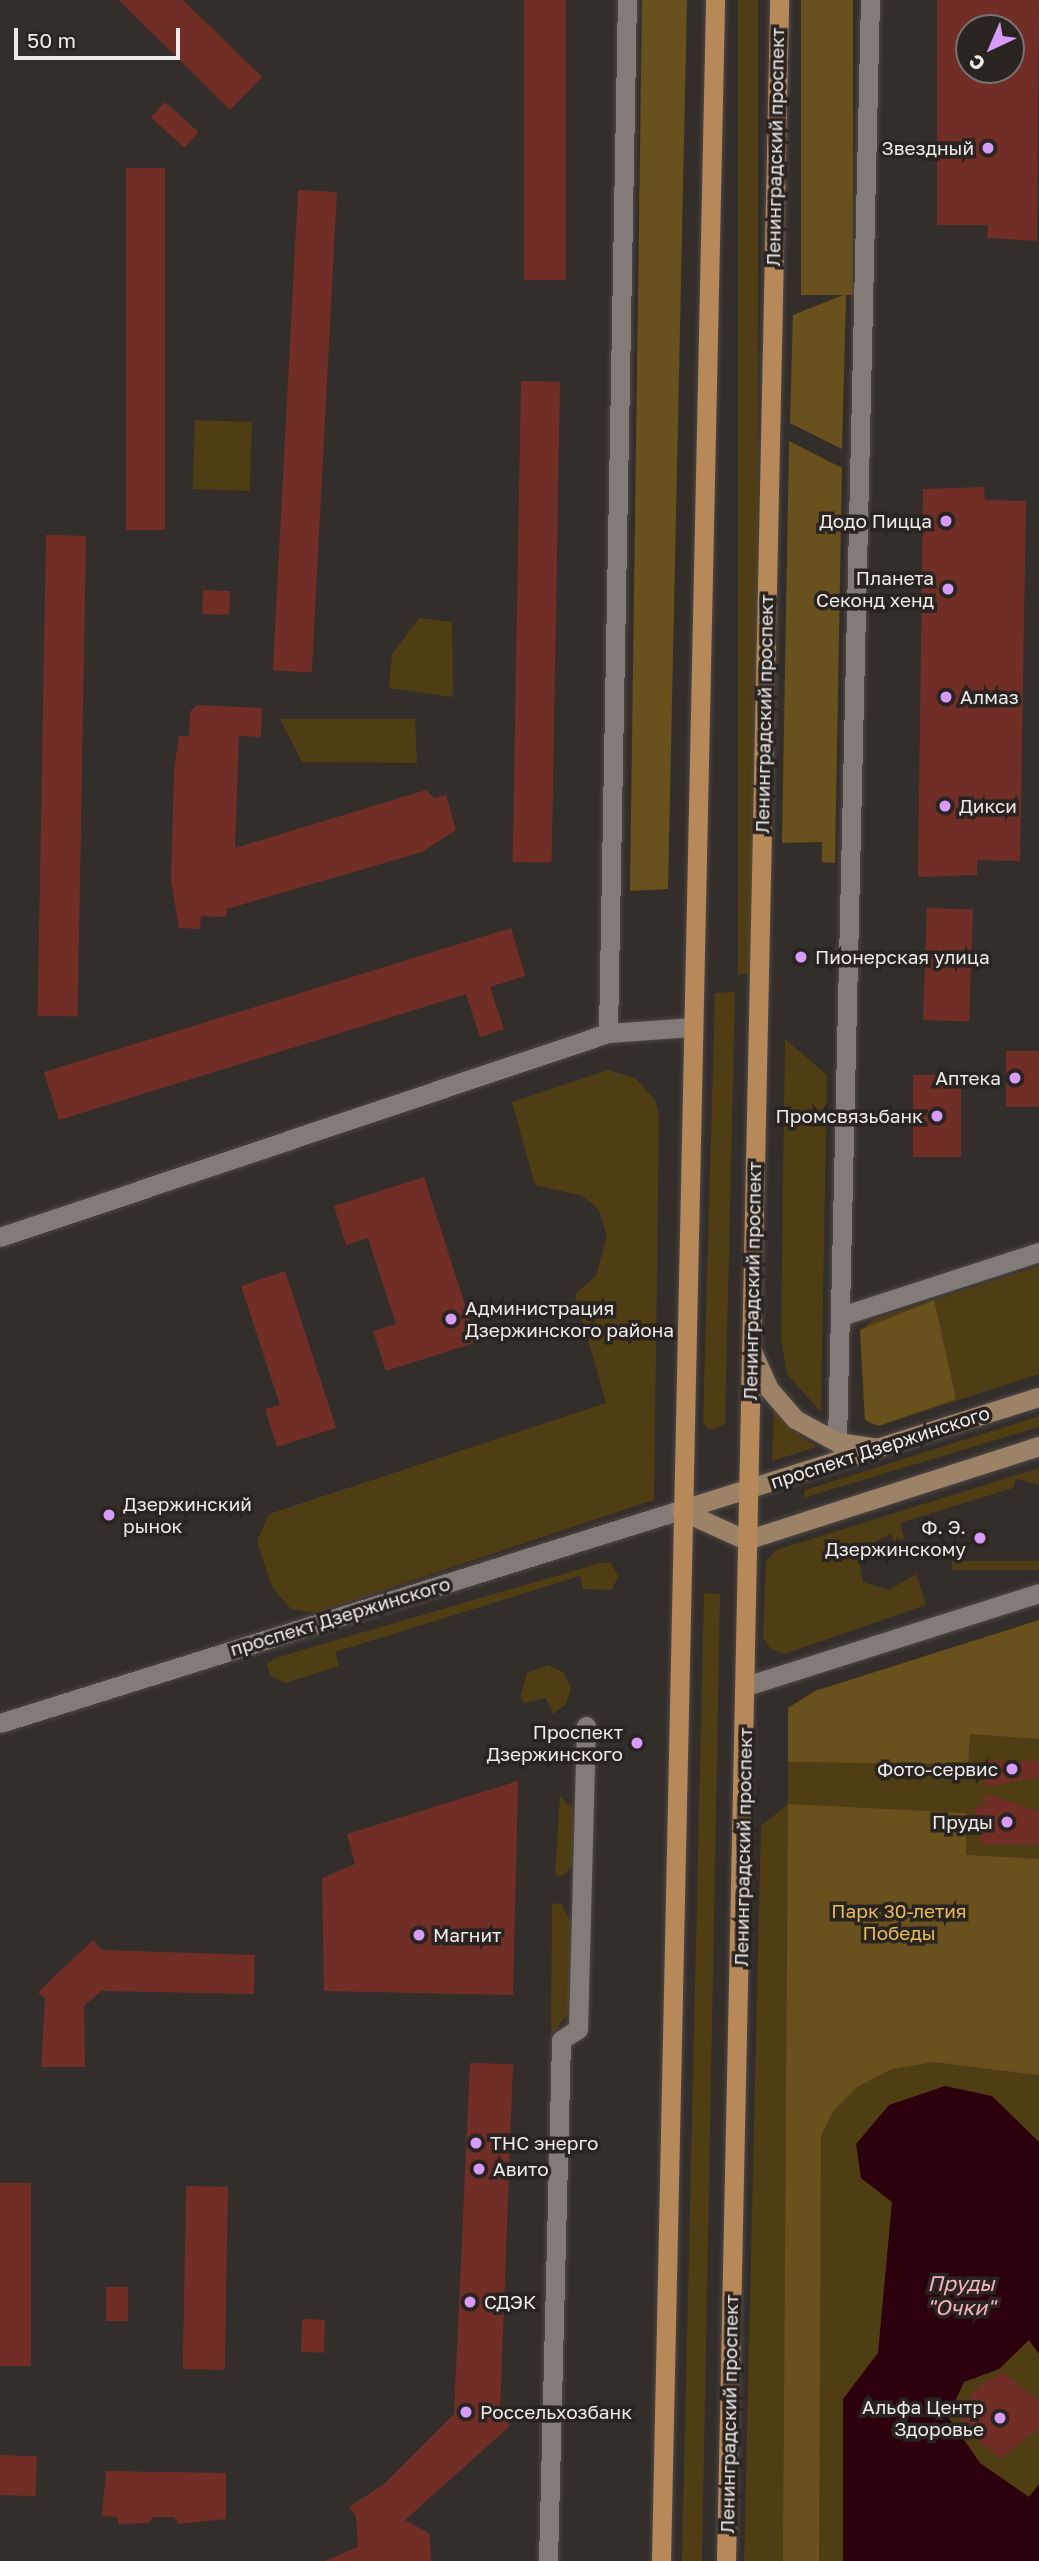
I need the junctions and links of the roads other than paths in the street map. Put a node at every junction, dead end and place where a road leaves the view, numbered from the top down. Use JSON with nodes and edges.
{"nodes":[{"id":1,"x":627,"y":0,"type":"edge"},
{"id":2,"x":715,"y":0,"type":"edge"},
{"id":3,"x":779,"y":0,"type":"edge"},
{"id":4,"x":870,"y":0,"type":"edge"},
{"id":5,"x":691,"y":1027,"type":"junction"},
{"id":6,"x":608,"y":1033,"type":"junction"},
{"id":7,"x":0,"y":1237,"type":"edge"},
{"id":8,"x":1039,"y":1252,"type":"edge"},
{"id":9,"x":844,"y":1315,"type":"junction"},
{"id":10,"x":751,"y":1349,"type":"junction"},
{"id":11,"x":1039,"y":1397,"type":"edge"},
{"id":12,"x":837,"y":1442,"type":"junction"},
{"id":13,"x":1039,"y":1446,"type":"edge"},
{"id":14,"x":878,"y":1448,"type":"junction"},
{"id":15,"x":747,"y":1490,"type":"junction"},
{"id":16,"x":680,"y":1510,"type":"junction"},
{"id":17,"x":746,"y":1539,"type":"junction"},
{"id":18,"x":1039,"y":1593,"type":"edge"},
{"id":19,"x":746,"y":1686,"type":"junction"},
{"id":20,"x":0,"y":1723,"type":"edge"},
{"id":21,"x":586,"y":1726,"type":"dead end"},
{"id":22,"x":548,"y":2561,"type":"edge"},
{"id":23,"x":661,"y":2561,"type":"edge"},
{"id":24,"x":726,"y":2561,"type":"edge"}],
"edges":[{"from":1,"to":6,"type":"street"},
{"from":2,"to":5,"type":"main road"},
{"from":3,"to":10,"type":"main road","name":"Ленинградский проспект"},
{"from":4,"to":9,"type":"street"},
{"from":5,"to":6,"type":"street"},
{"from":5,"to":16,"type":"main road"},
{"from":6,"to":7,"type":"street"},
{"from":8,"to":9,"type":"street"},
{"from":9,"to":12,"type":"street"},
{"from":10,"to":12,"type":"main road"},
{"from":10,"to":15,"type":"main road","name":"Ленинградский проспект"},
{"from":11,"to":14,"type":"main road","name":"проспект Дзержинского"},
{"from":12,"to":14,"type":"main road"},
{"from":13,"to":17,"type":"main road"},
{"from":14,"to":15,"type":"main road","name":"проспект Дзержинского"},
{"from":15,"to":16,"type":"main road","name":"проспект Дзержинского"},
{"from":15,"to":17,"type":"main road","name":"Ленинградский проспект"},
{"from":16,"to":17,"type":"main road"},
{"from":16,"to":20,"type":"street","name":"проспект Дзержинского"},
{"from":16,"to":23,"type":"main road"},
{"from":17,"to":19,"type":"main road","name":"Ленинградский проспект"},
{"from":18,"to":19,"type":"street"},
{"from":19,"to":24,"type":"main road","name":"Ленинградский проспект"},
{"from":21,"to":22,"type":"street"}]}
